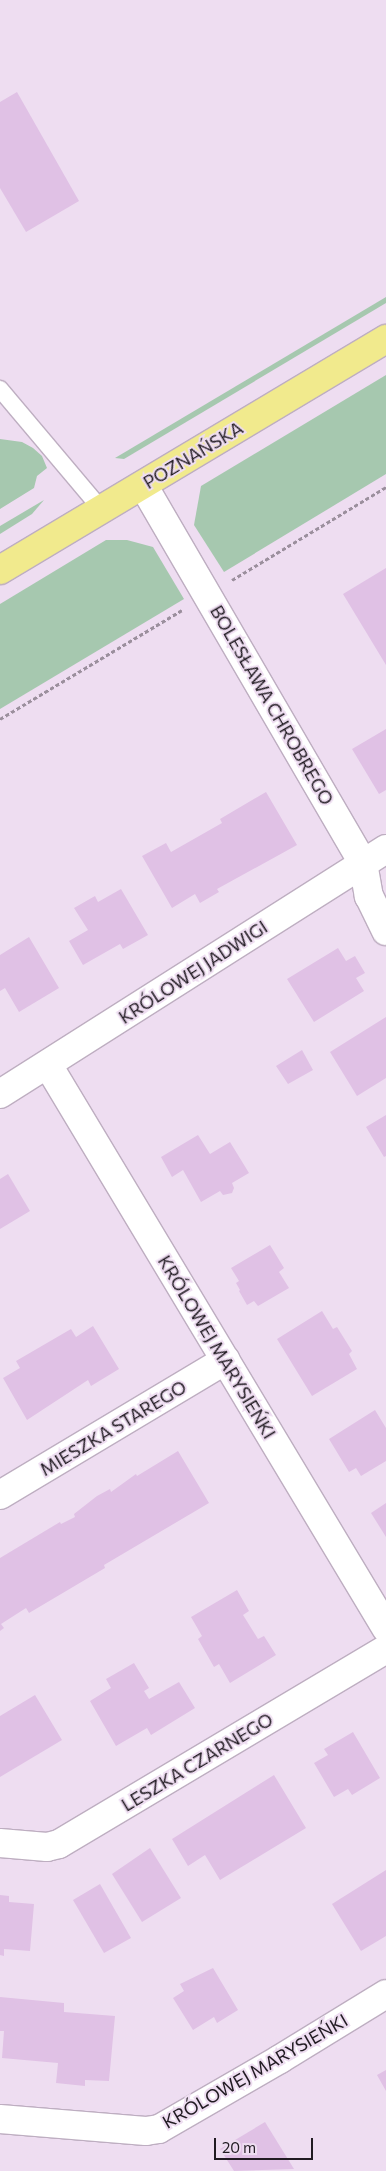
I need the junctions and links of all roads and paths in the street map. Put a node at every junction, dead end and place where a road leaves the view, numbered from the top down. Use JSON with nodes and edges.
{"nodes":[{"id":1,"x":386,"y":339,"type":"edge"},
{"id":2,"x":0,"y":389,"type":"edge"},
{"id":3,"x":143,"y":485,"type":"junction"},
{"id":4,"x":102,"y":509,"type":"junction"},
{"id":5,"x":0,"y":570,"type":"edge"},
{"id":6,"x":375,"y":856,"type":"edge"},
{"id":7,"x":386,"y":931,"type":"edge"},
{"id":8,"x":48,"y":1065,"type":"junction"},
{"id":9,"x":0,"y":1094,"type":"edge"},
{"id":10,"x":226,"y":1360,"type":"junction"},
{"id":11,"x":0,"y":1495,"type":"edge"},
{"id":12,"x":386,"y":1628,"type":"edge"},
{"id":13,"x":386,"y":1649,"type":"edge"},
{"id":14,"x":0,"y":1843,"type":"edge"},
{"id":15,"x":386,"y":1994,"type":"edge"},
{"id":16,"x":0,"y":2119,"type":"edge"}],
"edges":[{"from":1,"to":3,"type":"main road","name":"POZNAŃSKA"},
{"from":2,"to":4,"type":"lane"},
{"from":3,"to":4,"type":"main road","name":"POZNAŃSKA"},
{"from":3,"to":6,"type":"street","name":"BOLESŁAWA CHROBREGO"},
{"from":4,"to":5,"type":"main road","name":"POZNAŃSKA"},
{"from":6,"to":7,"type":"street","name":"BOLESŁAWA CHROBREGO"},
{"from":6,"to":8,"type":"street","name":"KRÓLOWEJ JADWIGI"},
{"from":8,"to":9,"type":"street","name":"KRÓLOWEJ JADWIGI"},
{"from":8,"to":10,"type":"street","name":"KRÓLOWEJ MARYSIEŃKI"},
{"from":10,"to":11,"type":"street","name":"MIESZKA STAREGO"},
{"from":10,"to":12,"type":"street","name":"KRÓLOWEJ MARYSIEŃKI"},
{"from":13,"to":14,"type":"street","name":"LESZKA CZARNEGO"},
{"from":15,"to":16,"type":"street","name":"KRÓLOWEJ MARYSIEŃKI"}]}
